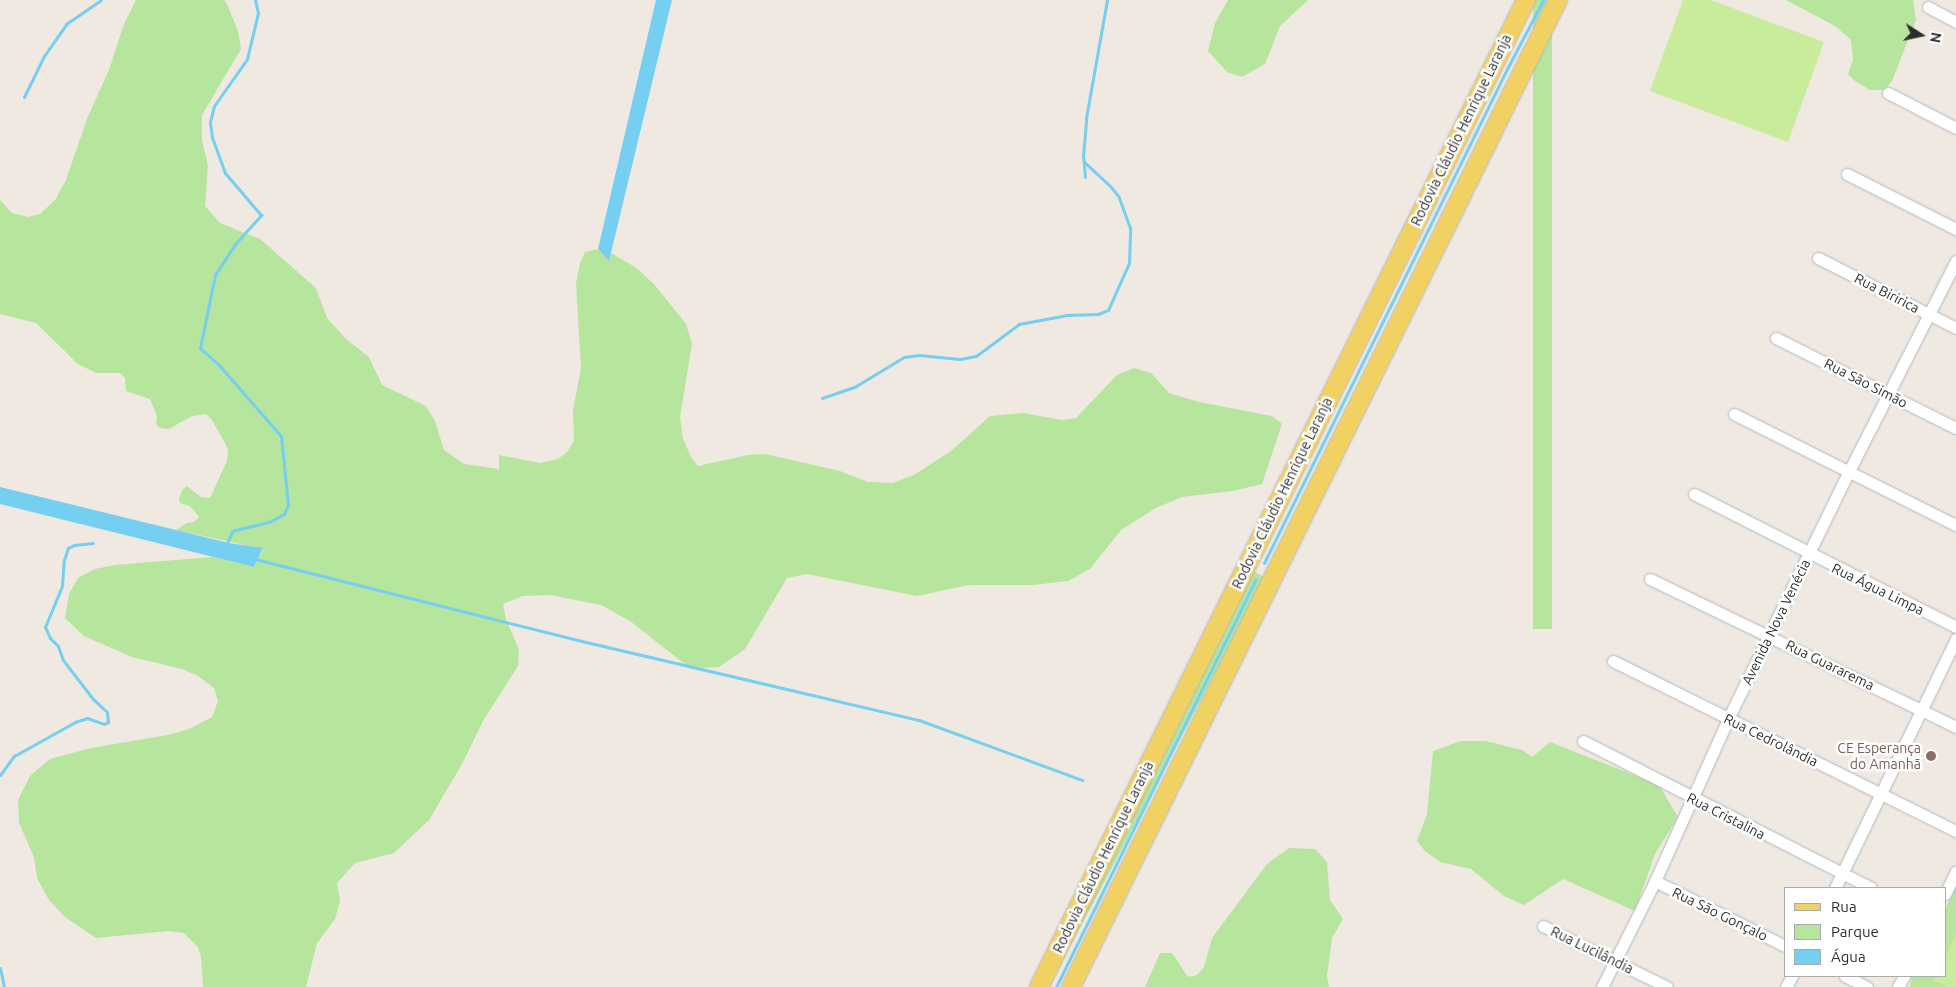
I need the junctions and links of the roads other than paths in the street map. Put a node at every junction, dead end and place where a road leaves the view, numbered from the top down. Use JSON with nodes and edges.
{"nodes":[{"id":1,"x":1526,"y":0,"type":"edge"},
{"id":2,"x":1558,"y":0,"type":"edge"},
{"id":3,"x":1563,"y":0,"type":"edge"},
{"id":4,"x":1928,"y":7,"type":"dead end"},
{"id":5,"x":1956,"y":22,"type":"edge"},
{"id":6,"x":1530,"y":53,"type":"junction"},
{"id":7,"x":1888,"y":93,"type":"dead end"},
{"id":8,"x":1956,"y":128,"type":"edge"},
{"id":9,"x":1847,"y":174,"type":"dead end"},
{"id":10,"x":1956,"y":229,"type":"edge"},
{"id":11,"x":1818,"y":258,"type":"dead end"},
{"id":12,"x":1956,"y":262,"type":"edge"},
{"id":13,"x":1930,"y":315,"type":"junction"},
{"id":14,"x":1956,"y":328,"type":"edge"},
{"id":15,"x":1776,"y":338,"type":"dead end"},
{"id":16,"x":1889,"y":395,"type":"junction"},
{"id":17,"x":1734,"y":414,"type":"dead end"},
{"id":18,"x":1956,"y":428,"type":"edge"},
{"id":19,"x":1849,"y":471,"type":"junction"},
{"id":20,"x":1694,"y":494,"type":"dead end"},
{"id":21,"x":1956,"y":525,"type":"edge"},
{"id":22,"x":1809,"y":554,"type":"junction"},
{"id":23,"x":1650,"y":579,"type":"dead end"},
{"id":24,"x":1956,"y":627,"type":"edge"},
{"id":25,"x":1769,"y":636,"type":"junction"},
{"id":26,"x":1956,"y":640,"type":"edge"},
{"id":27,"x":1613,"y":661,"type":"dead end"},
{"id":28,"x":1922,"y":710,"type":"junction"},
{"id":29,"x":1728,"y":719,"type":"junction"},
{"id":30,"x":1956,"y":727,"type":"edge"},
{"id":31,"x":1583,"y":741,"type":"dead end"},
{"id":32,"x":1883,"y":794,"type":"junction"},
{"id":33,"x":1692,"y":798,"type":"junction"},
{"id":34,"x":1956,"y":831,"type":"edge"},
{"id":35,"x":1956,"y":871,"type":"edge"},
{"id":36,"x":1842,"y":874,"type":"junction"},
{"id":37,"x":1655,"y":881,"type":"junction"},
{"id":38,"x":1836,"y":887,"type":"edge"},
{"id":39,"x":1869,"y":887,"type":"edge"},
{"id":40,"x":1946,"y":892,"type":"edge"},
{"id":41,"x":1543,"y":926,"type":"dead end"},
{"id":42,"x":1784,"y":946,"type":"edge"},
{"id":43,"x":1615,"y":962,"type":"junction"},
{"id":44,"x":1847,"y":977,"type":"edge"},
{"id":45,"x":1039,"y":987,"type":"edge"},
{"id":46,"x":1072,"y":987,"type":"edge"},
{"id":47,"x":1602,"y":987,"type":"edge"},
{"id":48,"x":1667,"y":987,"type":"edge"},
{"id":49,"x":1868,"y":987,"type":"edge"}],
"edges":[{"from":1,"to":45,"type":"main road","name":"Rodovia Cláudio Henrique Laranja"},
{"from":2,"to":6,"type":"main road","name":"Rodovia Cláudio Henrique Laranja"},
{"from":3,"to":6,"type":"main road"},
{"from":4,"to":5,"type":"street"},
{"from":6,"to":46,"type":"main road","name":"Rodovia Cláudio Henrique Laranja"},
{"from":7,"to":8,"type":"street"},
{"from":9,"to":10,"type":"street"},
{"from":11,"to":13,"type":"street","name":"Rua Biririca"},
{"from":12,"to":13,"type":"street","name":"Avenida Nova Venécia"},
{"from":13,"to":14,"type":"street","name":"Rua Biririca"},
{"from":13,"to":16,"type":"street","name":"Avenida Nova Venécia"},
{"from":15,"to":16,"type":"street","name":"Rua São Simão"},
{"from":16,"to":18,"type":"street","name":"Rua São Simão"},
{"from":16,"to":19,"type":"street","name":"Avenida Nova Venécia"},
{"from":17,"to":19,"type":"street"},
{"from":19,"to":21,"type":"street"},
{"from":19,"to":22,"type":"street","name":"Avenida Nova Venécia"},
{"from":20,"to":22,"type":"street","name":"Rua Água Limpa"},
{"from":22,"to":24,"type":"street","name":"Rua Água Limpa"},
{"from":22,"to":25,"type":"street","name":"Avenida Nova Venécia"},
{"from":23,"to":25,"type":"street","name":"Rua Guararema"},
{"from":25,"to":28,"type":"street","name":"Rua Guararema"},
{"from":25,"to":29,"type":"street","name":"Avenida Nova Venécia"},
{"from":26,"to":28,"type":"street"},
{"from":27,"to":29,"type":"street","name":"Rua Cedrolândia"},
{"from":28,"to":30,"type":"street","name":"Rua Guararema"},
{"from":28,"to":32,"type":"street"},
{"from":29,"to":32,"type":"street","name":"Rua Cedrolândia"},
{"from":29,"to":33,"type":"street","name":"Avenida Nova Venécia"},
{"from":31,"to":33,"type":"street","name":"Rua Cristalina"},
{"from":32,"to":34,"type":"street","name":"Rua Cedrolândia"},
{"from":32,"to":36,"type":"street"},
{"from":33,"to":36,"type":"street","name":"Rua Cristalina"},
{"from":33,"to":37,"type":"street","name":"Avenida Nova Venécia"},
{"from":35,"to":40,"type":"street"},
{"from":36,"to":38,"type":"street"},
{"from":36,"to":39,"type":"street","name":"Rua Cristalina"},
{"from":37,"to":42,"type":"street","name":"Rua São Gonçalo"},
{"from":37,"to":43,"type":"street","name":"Avenida Nova Venécia"},
{"from":41,"to":43,"type":"street","name":"Rua Lucilândia"},
{"from":43,"to":47,"type":"street","name":"Avenida Nova Venécia"},
{"from":43,"to":48,"type":"street","name":"Rua Lucilândia"},
{"from":44,"to":49,"type":"street"}]}
